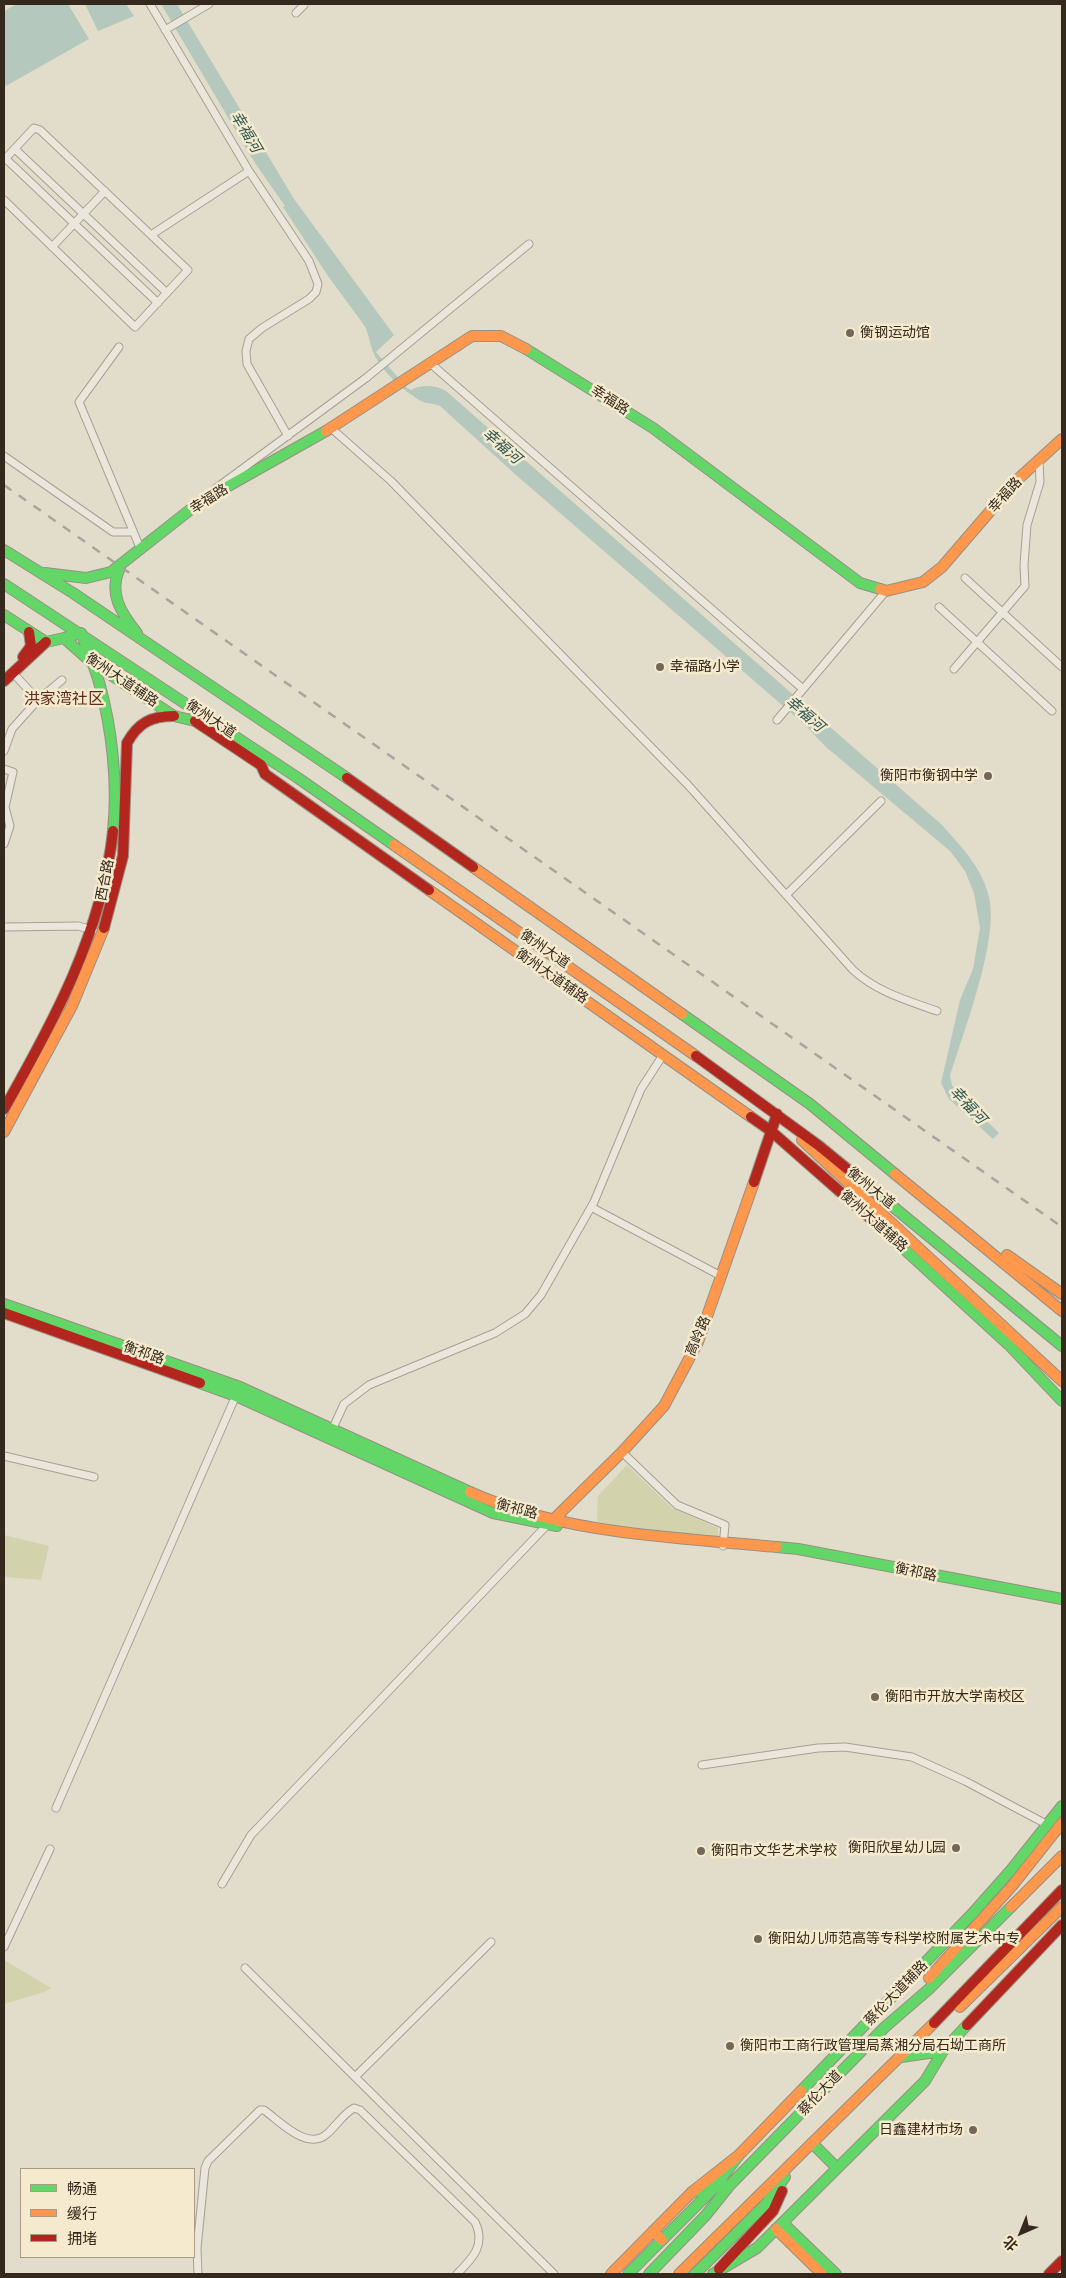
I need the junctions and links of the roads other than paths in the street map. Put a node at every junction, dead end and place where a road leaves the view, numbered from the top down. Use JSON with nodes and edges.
{"nodes":[{"id":1,"x":150,"y":4,"type":"edge"},
{"id":2,"x":208,"y":4,"type":"edge"},
{"id":3,"x":303,"y":4,"type":"edge"},
{"id":4,"x":296,"y":13,"type":"dead end"},
{"id":5,"x":165,"y":30,"type":"junction"},
{"id":6,"x":15,"y":149,"type":"junction"},
{"id":7,"x":5,"y":159,"type":"edge"},
{"id":8,"x":250,"y":171,"type":"junction"},
{"id":9,"x":105,"y":191,"type":"junction"},
{"id":10,"x":4,"y":200,"type":"edge"},
{"id":11,"x":84,"y":214,"type":"junction"},
{"id":12,"x":74,"y":224,"type":"junction"},
{"id":13,"x":151,"y":235,"type":"junction"},
{"id":14,"x":528,"y":244,"type":"dead end"},
{"id":15,"x":52,"y":247,"type":"junction"},
{"id":16,"x":167,"y":293,"type":"junction"},
{"id":17,"x":158,"y":303,"type":"junction"},
{"id":18,"x":119,"y":347,"type":"dead end"},
{"id":19,"x":430,"y":363,"type":"junction"},
{"id":20,"x":330,"y":428,"type":"junction"},
{"id":21,"x":288,"y":436,"type":"junction"},
{"id":22,"x":1062,"y":439,"type":"edge"},
{"id":23,"x":4,"y":456,"type":"edge"},
{"id":24,"x":1039,"y":460,"type":"junction"},
{"id":25,"x":200,"y":502,"type":"junction"},
{"id":26,"x":133,"y":532,"type":"junction"},
{"id":27,"x":4,"y":550,"type":"edge"},
{"id":28,"x":141,"y":550,"type":"junction"},
{"id":29,"x":121,"y":566,"type":"junction"},
{"id":30,"x":39,"y":572,"type":"junction"},
{"id":31,"x":965,"y":578,"type":"dead end"},
{"id":32,"x":4,"y":584,"type":"edge"},
{"id":33,"x":886,"y":591,"type":"junction"},
{"id":34,"x":939,"y":607,"type":"dead end"},
{"id":35,"x":1003,"y":613,"type":"junction"},
{"id":36,"x":4,"y":615,"type":"edge"},
{"id":37,"x":29,"y":632,"type":"junction"},
{"id":38,"x":81,"y":633,"type":"junction"},
{"id":39,"x":64,"y":638,"type":"junction"},
{"id":40,"x":144,"y":641,"type":"junction"},
{"id":41,"x":46,"y":642,"type":"junction"},
{"id":42,"x":977,"y":643,"type":"junction"},
{"id":43,"x":91,"y":662,"type":"junction"},
{"id":44,"x":1062,"y":667,"type":"edge"},
{"id":45,"x":954,"y":669,"type":"dead end"},
{"id":46,"x":8,"y":674,"type":"edge"},
{"id":47,"x":62,"y":680,"type":"dead end"},
{"id":48,"x":4,"y":681,"type":"edge"},
{"id":49,"x":801,"y":691,"type":"junction"},
{"id":50,"x":38,"y":700,"type":"junction"},
{"id":51,"x":1052,"y":711,"type":"dead end"},
{"id":52,"x":174,"y":716,"type":"junction"},
{"id":53,"x":779,"y":717,"type":"dead end"},
{"id":54,"x":210,"y":719,"type":"junction"},
{"id":55,"x":197,"y":720,"type":"junction"},
{"id":56,"x":4,"y":751,"type":"edge"},
{"id":57,"x":4,"y":769,"type":"edge"},
{"id":58,"x":881,"y":801,"type":"dead end"},
{"id":59,"x":4,"y":844,"type":"edge"},
{"id":60,"x":786,"y":894,"type":"junction"},
{"id":61,"x":4,"y":927,"type":"edge"},
{"id":62,"x":93,"y":930,"type":"junction"},
{"id":63,"x":937,"y":1011,"type":"dead end"},
{"id":64,"x":663,"y":1056,"type":"junction"},
{"id":65,"x":4,"y":1109,"type":"edge"},
{"id":66,"x":777,"y":1114,"type":"junction"},
{"id":67,"x":771,"y":1131,"type":"junction"},
{"id":68,"x":4,"y":1132,"type":"edge"},
{"id":69,"x":591,"y":1206,"type":"junction"},
{"id":70,"x":937,"y":1206,"type":"junction"},
{"id":71,"x":721,"y":1276,"type":"junction"},
{"id":72,"x":1062,"y":1294,"type":"edge"},
{"id":73,"x":4,"y":1304,"type":"edge"},
{"id":74,"x":1062,"y":1311,"type":"edge"},
{"id":75,"x":4,"y":1313,"type":"edge"},
{"id":76,"x":1021,"y":1342,"type":"junction"},
{"id":77,"x":1062,"y":1346,"type":"edge"},
{"id":78,"x":1062,"y":1381,"type":"edge"},
{"id":79,"x":1062,"y":1390,"type":"edge"},
{"id":80,"x":238,"y":1392,"type":"junction"},
{"id":81,"x":1062,"y":1401,"type":"edge"},
{"id":82,"x":332,"y":1430,"type":"junction"},
{"id":83,"x":622,"y":1452,"type":"junction"},
{"id":84,"x":4,"y":1456,"type":"edge"},
{"id":85,"x":94,"y":1477,"type":"dead end"},
{"id":86,"x":551,"y":1522,"type":"junction"},
{"id":87,"x":723,"y":1544,"type":"junction"},
{"id":88,"x":1062,"y":1599,"type":"edge"},
{"id":89,"x":1062,"y":1603,"type":"edge"},
{"id":90,"x":702,"y":1765,"type":"dead end"},
{"id":91,"x":1062,"y":1806,"type":"edge"},
{"id":92,"x":56,"y":1808,"type":"dead end"},
{"id":93,"x":1061,"y":1824,"type":"edge"},
{"id":94,"x":1048,"y":1825,"type":"junction"},
{"id":95,"x":50,"y":1849,"type":"dead end"},
{"id":96,"x":1062,"y":1856,"type":"edge"},
{"id":97,"x":222,"y":1884,"type":"dead end"},
{"id":98,"x":1062,"y":1890,"type":"edge"},
{"id":99,"x":1062,"y":1907,"type":"edge"},
{"id":100,"x":1062,"y":1925,"type":"edge"},
{"id":101,"x":491,"y":1942,"type":"dead end"},
{"id":102,"x":4,"y":1947,"type":"edge"},
{"id":103,"x":244,"y":1968,"type":"dead end"},
{"id":104,"x":885,"y":2026,"type":"junction"},
{"id":105,"x":942,"y":2051,"type":"junction"},
{"id":106,"x":901,"y":2057,"type":"junction"},
{"id":107,"x":355,"y":2077,"type":"junction"},
{"id":108,"x":812,"y":2144,"type":"junction"},
{"id":109,"x":739,"y":2155,"type":"junction"},
{"id":110,"x":797,"y":2159,"type":"junction"},
{"id":111,"x":837,"y":2168,"type":"junction"},
{"id":112,"x":730,"y":2185,"type":"junction"},
{"id":113,"x":714,"y":2188,"type":"junction"},
{"id":114,"x":692,"y":2192,"type":"junction"},
{"id":115,"x":779,"y":2226,"type":"junction"},
{"id":116,"x":653,"y":2231,"type":"junction"},
{"id":117,"x":662,"y":2240,"type":"junction"},
{"id":118,"x":1062,"y":2261,"type":"edge"},
{"id":119,"x":1062,"y":2269,"type":"edge"},
{"id":120,"x":716,"y":2271,"type":"edge"},
{"id":121,"x":621,"y":2273,"type":"edge"},
{"id":122,"x":198,"y":2274,"type":"edge"},
{"id":123,"x":457,"y":2274,"type":"edge"},
{"id":124,"x":554,"y":2274,"type":"edge"},
{"id":125,"x":649,"y":2274,"type":"edge"},
{"id":126,"x":679,"y":2274,"type":"edge"},
{"id":127,"x":696,"y":2274,"type":"edge"},
{"id":128,"x":822,"y":2274,"type":"edge"},
{"id":129,"x":836,"y":2274,"type":"edge"},
{"id":130,"x":1049,"y":2274,"type":"edge"},
{"id":131,"x":1057,"y":2274,"type":"edge"}],
"edges":[{"from":1,"to":5,"type":"street"},
{"from":2,"to":5,"type":"street"},
{"from":3,"to":4,"type":"street"},
{"from":5,"to":8,"type":"street"},
{"from":6,"to":7,"type":"street"},
{"from":6,"to":9,"type":"street"},
{"from":6,"to":11,"type":"street"},
{"from":7,"to":12,"type":"street"},
{"from":8,"to":13,"type":"street"},
{"from":8,"to":21,"type":"street"},
{"from":9,"to":11,"type":"street"},
{"from":9,"to":13,"type":"street"},
{"from":10,"to":15,"type":"street"},
{"from":11,"to":12,"type":"street"},
{"from":11,"to":16,"type":"street"},
{"from":12,"to":15,"type":"street"},
{"from":12,"to":17,"type":"street"},
{"from":13,"to":16,"type":"street"},
{"from":14,"to":21,"type":"street"},
{"from":15,"to":17,"type":"street"},
{"from":16,"to":17,"type":"street"},
{"from":18,"to":26,"type":"street"},
{"from":19,"to":20,"type":"main road","name":"幸福路"},
{"from":19,"to":33,"type":"main road","name":"幸福路"},
{"from":19,"to":49,"type":"street"},
{"from":20,"to":25,"type":"main road","name":"幸福路"},
{"from":20,"to":60,"type":"street"},
{"from":21,"to":25,"type":"street"},
{"from":22,"to":24,"type":"main road","name":"幸福路"},
{"from":23,"to":26,"type":"street"},
{"from":24,"to":33,"type":"main road","name":"幸福路"},
{"from":24,"to":35,"type":"street"},
{"from":25,"to":28,"type":"main road","name":"幸福路"},
{"from":26,"to":28,"type":"street"},
{"from":27,"to":30,"type":"main road","name":"衡州大道"},
{"from":28,"to":29,"type":"main road","name":"幸福路"},
{"from":29,"to":30,"type":"main road","name":"幸福路"},
{"from":29,"to":40,"type":"main road"},
{"from":30,"to":40,"type":"main road","name":"衡州大道"},
{"from":31,"to":35,"type":"street"},
{"from":32,"to":38,"type":"main road","name":"衡州大道"},
{"from":33,"to":49,"type":"street"},
{"from":34,"to":42,"type":"street"},
{"from":35,"to":42,"type":"street"},
{"from":35,"to":44,"type":"street"},
{"from":36,"to":37,"type":"main road"},
{"from":37,"to":41,"type":"main road"},
{"from":37,"to":46,"type":"main road"},
{"from":38,"to":39,"type":"main road"},
{"from":38,"to":43,"type":"main road","name":"西合路"},
{"from":38,"to":54,"type":"main road","name":"衡州大道"},
{"from":39,"to":41,"type":"main road"},
{"from":39,"to":43,"type":"main road","name":"衡州大道辅路"},
{"from":40,"to":70,"type":"main road","name":"衡州大道"},
{"from":41,"to":46,"type":"main road"},
{"from":42,"to":45,"type":"street"},
{"from":42,"to":51,"type":"street"},
{"from":43,"to":52,"type":"main road","name":"衡州大道辅路"},
{"from":43,"to":62,"type":"main road","name":"西合路"},
{"from":46,"to":48,"type":"main road"},
{"from":46,"to":50,"type":"street"},
{"from":47,"to":50,"type":"street"},
{"from":49,"to":53,"type":"street"},
{"from":50,"to":56,"type":"street"},
{"from":52,"to":55,"type":"main road","name":"衡州大道辅路"},
{"from":52,"to":68,"type":"main road","name":"西合路"},
{"from":54,"to":55,"type":"main road"},
{"from":54,"to":66,"type":"main road","name":"衡州大道"},
{"from":55,"to":64,"type":"main road","name":"衡州大道辅路"},
{"from":57,"to":59,"type":"street"},
{"from":58,"to":60,"type":"street"},
{"from":60,"to":63,"type":"street"},
{"from":61,"to":62,"type":"street"},
{"from":62,"to":65,"type":"main road","name":"西合路"},
{"from":64,"to":67,"type":"main road","name":"衡州大道辅路"},
{"from":64,"to":69,"type":"street"},
{"from":66,"to":67,"type":"main road","name":"高岭路"},
{"from":66,"to":76,"type":"main road"},
{"from":66,"to":77,"type":"main road","name":"衡州大道"},
{"from":67,"to":71,"type":"main road","name":"高岭路"},
{"from":67,"to":81,"type":"main road","name":"衡州大道辅路"},
{"from":69,"to":71,"type":"street"},
{"from":69,"to":82,"type":"street"},
{"from":70,"to":72,"type":"main road"},
{"from":70,"to":74,"type":"main road","name":"衡州大道"},
{"from":71,"to":83,"type":"main road","name":"高岭路"},
{"from":73,"to":80,"type":"main road","name":"衡祁路"},
{"from":75,"to":80,"type":"main road","name":"衡祁路"},
{"from":76,"to":78,"type":"main road"},
{"from":76,"to":79,"type":"main road"},
{"from":80,"to":82,"type":"main road","name":"衡祁路"},
{"from":80,"to":86,"type":"main road","name":"衡祁路"},
{"from":80,"to":92,"type":"street"},
{"from":82,"to":86,"type":"main road","name":"衡祁路"},
{"from":83,"to":86,"type":"main road","name":"高岭路"},
{"from":83,"to":87,"type":"street"},
{"from":84,"to":85,"type":"street"},
{"from":86,"to":87,"type":"main road","name":"衡祁路"},
{"from":86,"to":97,"type":"street"},
{"from":87,"to":88,"type":"main road","name":"衡祁路"},
{"from":87,"to":89,"type":"main road","name":"衡祁路"},
{"from":90,"to":94,"type":"street"},
{"from":91,"to":94,"type":"main road","name":"蔡伦大道辅路"},
{"from":93,"to":104,"type":"main road"},
{"from":94,"to":109,"type":"main road","name":"蔡伦大道辅路"},
{"from":95,"to":102,"type":"street"},
{"from":96,"to":104,"type":"main road","name":"蔡伦大道"},
{"from":98,"to":106,"type":"main road"},
{"from":99,"to":106,"type":"main road"},
{"from":100,"to":105,"type":"main road"},
{"from":101,"to":107,"type":"street"},
{"from":103,"to":107,"type":"street"},
{"from":104,"to":112,"type":"main road","name":"蔡伦大道"},
{"from":105,"to":106,"type":"main road"},
{"from":105,"to":111,"type":"main road"},
{"from":106,"to":108,"type":"main road"},
{"from":107,"to":124,"type":"street"},
{"from":108,"to":110,"type":"main road"},
{"from":108,"to":111,"type":"main road"},
{"from":109,"to":113,"type":"main road"},
{"from":109,"to":114,"type":"main road","name":"蔡伦大道辅路"},
{"from":110,"to":120,"type":"main road"},
{"from":110,"to":126,"type":"main road"},
{"from":110,"to":127,"type":"main road"},
{"from":111,"to":115,"type":"main road"},
{"from":112,"to":113,"type":"main road"},
{"from":112,"to":125,"type":"main road","name":"蔡伦大道"},
{"from":113,"to":114,"type":"main road"},
{"from":113,"to":117,"type":"main road"},
{"from":114,"to":116,"type":"main road","name":"蔡伦大道辅路"},
{"from":115,"to":120,"type":"main road"},
{"from":115,"to":128,"type":"main road"},
{"from":115,"to":129,"type":"main road"},
{"from":116,"to":117,"type":"main road"},
{"from":116,"to":121,"type":"main road","name":"蔡伦大道辅路"},
{"from":117,"to":121,"type":"main road"},
{"from":118,"to":130,"type":"main road"},
{"from":119,"to":131,"type":"main road"},
{"from":122,"to":123,"type":"street"}]}
